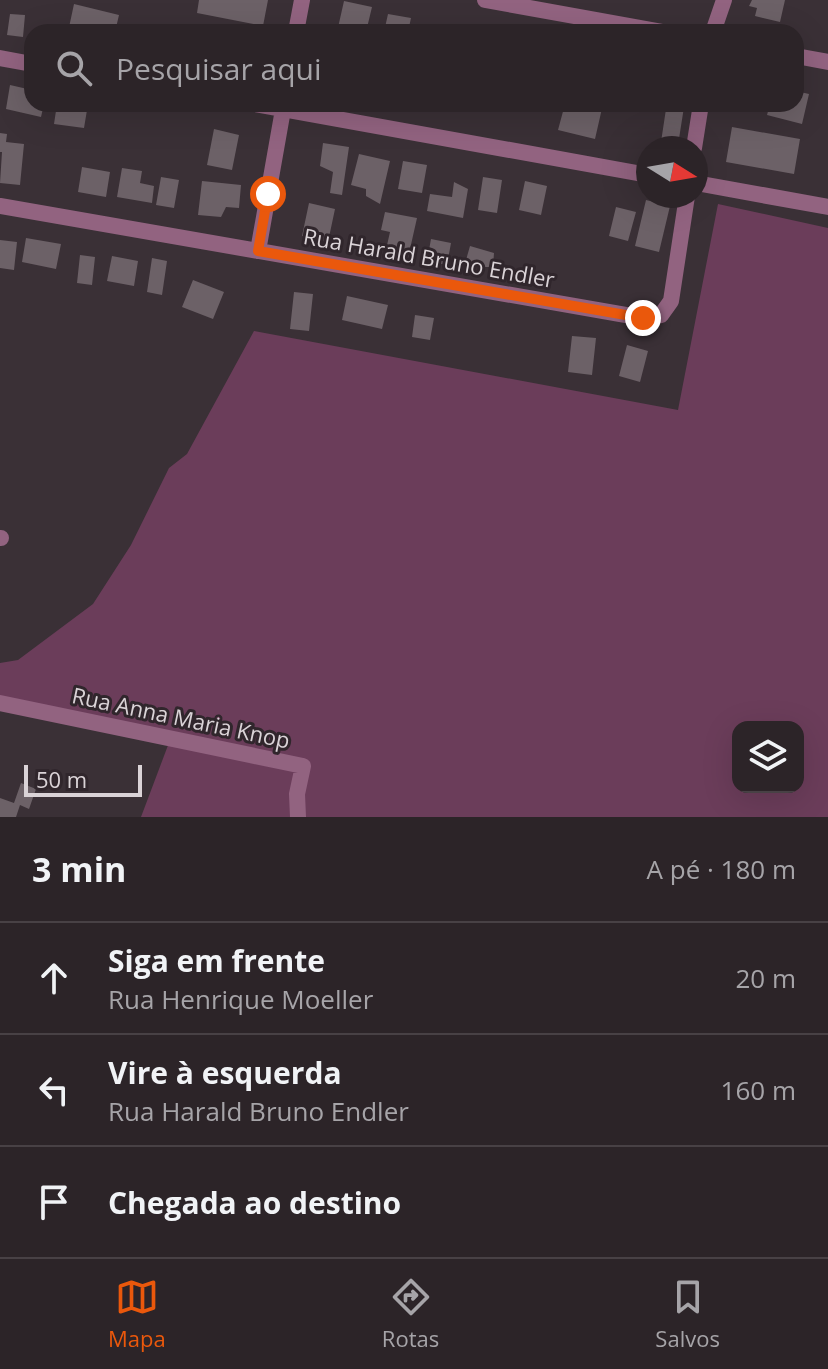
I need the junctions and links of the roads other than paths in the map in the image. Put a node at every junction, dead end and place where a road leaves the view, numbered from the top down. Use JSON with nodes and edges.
{"nodes":[{"id":1,"x":302,"y":0,"type":"edge"},
{"id":2,"x":485,"y":0,"type":"edge"},
{"id":3,"x":724,"y":0,"type":"edge"},
{"id":4,"x":298,"y":24,"type":"edge"},
{"id":5,"x":618,"y":24,"type":"edge"},
{"id":6,"x":716,"y":24,"type":"edge"},
{"id":7,"x":0,"y":58,"type":"edge"},
{"id":8,"x":804,"y":58,"type":"edge"},
{"id":9,"x":24,"y":62,"type":"edge"},
{"id":10,"x":828,"y":62,"type":"edge"},
{"id":11,"x":282,"y":112,"type":"edge"},
{"id":12,"x":315,"y":112,"type":"edge"},
{"id":13,"x":700,"y":112,"type":"edge"},
{"id":14,"x":696,"y":136,"type":"edge"},
{"id":15,"x":636,"y":173,"type":"edge"},
{"id":16,"x":708,"y":185,"type":"edge"},
{"id":17,"x":0,"y":206,"type":"edge"},
{"id":18,"x":828,"y":207,"type":"edge"},
{"id":19,"x":685,"y":208,"type":"edge"},
{"id":20,"x":258,"y":251,"type":"junction"},
{"id":21,"x":0,"y":703,"type":"edge"},
{"id":22,"x":298,"y":817,"type":"edge"}],
"edges":[{"from":1,"to":4,"type":"street"},
{"from":2,"to":5,"type":"street"},
{"from":3,"to":6,"type":"street"},
{"from":7,"to":9,"type":"street"},
{"from":8,"to":10,"type":"street"},
{"from":11,"to":20,"type":"street"},
{"from":12,"to":15,"type":"street"},
{"from":13,"to":14,"type":"street"},
{"from":16,"to":18,"type":"street"},
{"from":17,"to":20,"type":"street","name":"Rua Harald Bruno Endler"},
{"from":19,"to":20,"type":"street","name":"Rua Harald Bruno Endler"},
{"from":21,"to":22,"type":"street","name":"Rua Anna Maria Knop"}]}
